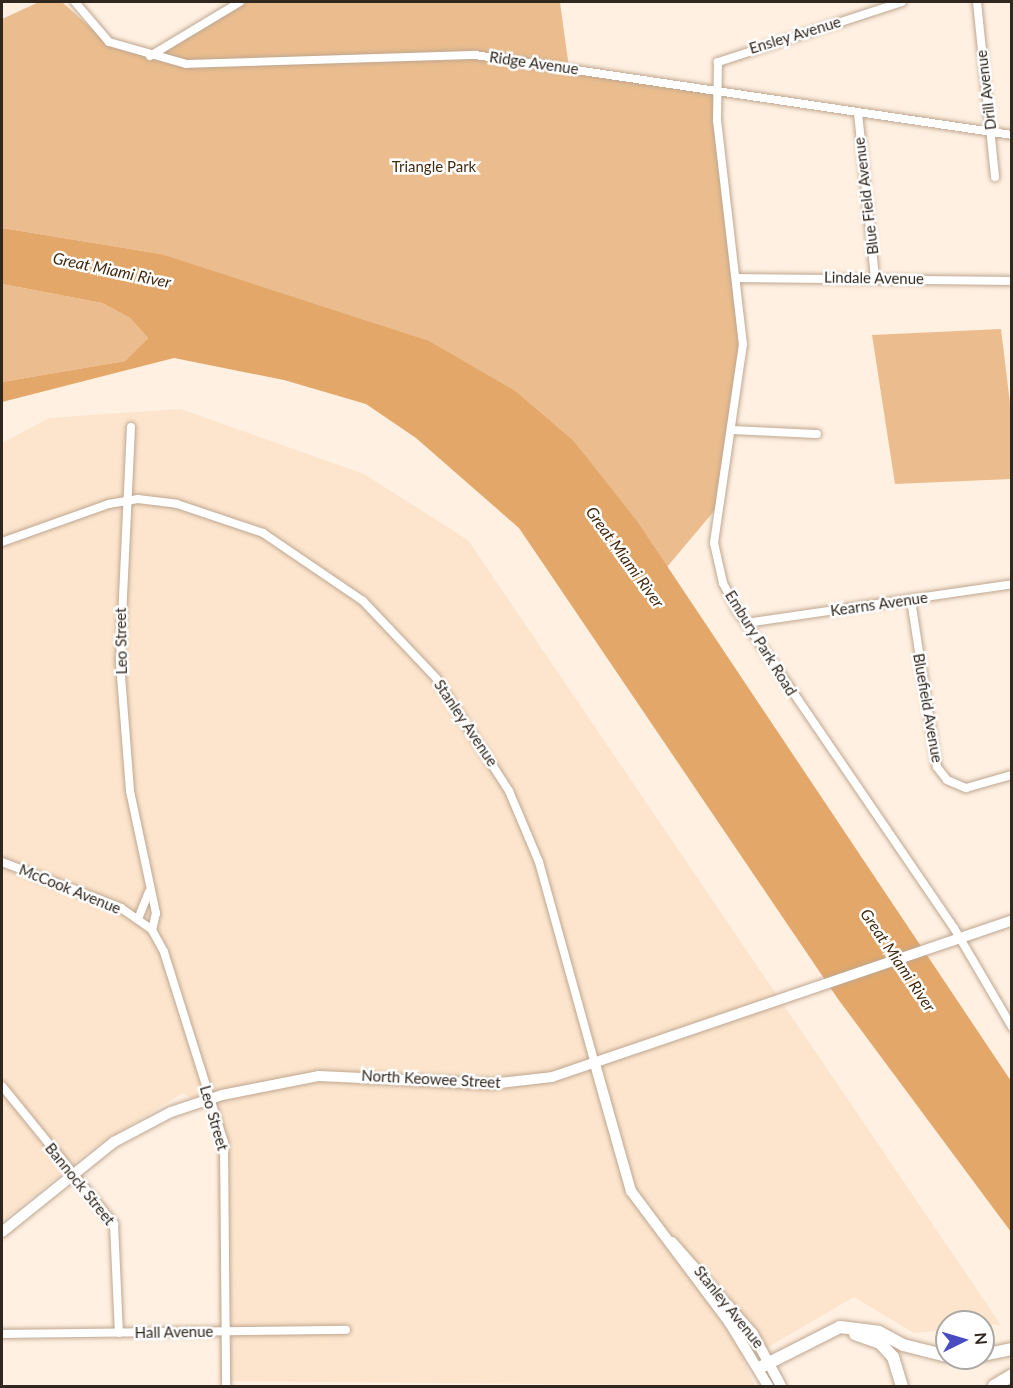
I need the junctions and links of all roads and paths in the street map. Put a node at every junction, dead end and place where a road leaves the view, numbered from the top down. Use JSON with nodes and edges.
{"nodes":[{"id":1,"x":75,"y":2,"type":"edge"},
{"id":2,"x":240,"y":2,"type":"edge"},
{"id":3,"x":902,"y":2,"type":"edge"},
{"id":4,"x":977,"y":2,"type":"edge"},
{"id":5,"x":150,"y":56,"type":"junction"},
{"id":6,"x":715,"y":92,"type":"junction"},
{"id":7,"x":858,"y":113,"type":"junction"},
{"id":8,"x":990,"y":133,"type":"junction"},
{"id":9,"x":1011,"y":135,"type":"edge"},
{"id":10,"x":995,"y":177,"type":"dead end"},
{"id":11,"x":736,"y":278,"type":"junction"},
{"id":12,"x":875,"y":278,"type":"junction"},
{"id":13,"x":1011,"y":280,"type":"edge"},
{"id":14,"x":131,"y":427,"type":"dead end"},
{"id":15,"x":731,"y":430,"type":"junction"},
{"id":16,"x":817,"y":434,"type":"dead end"},
{"id":17,"x":126,"y":501,"type":"junction"},
{"id":18,"x":2,"y":542,"type":"edge"},
{"id":19,"x":1011,"y":584,"type":"edge"},
{"id":20,"x":911,"y":600,"type":"junction"},
{"id":21,"x":746,"y":623,"type":"junction"},
{"id":22,"x":1011,"y":775,"type":"edge"},
{"id":23,"x":2,"y":862,"type":"edge"},
{"id":24,"x":148,"y":889,"type":"junction"},
{"id":25,"x":138,"y":918,"type":"junction"},
{"id":26,"x":1011,"y":920,"type":"edge"},
{"id":27,"x":152,"y":930,"type":"junction"},
{"id":28,"x":959,"y":939,"type":"junction"},
{"id":29,"x":1011,"y":1027,"type":"edge"},
{"id":30,"x":595,"y":1064,"type":"junction"},
{"id":31,"x":2,"y":1086,"type":"edge"},
{"id":32,"x":210,"y":1099,"type":"junction"},
{"id":33,"x":72,"y":1173,"type":"junction"},
{"id":34,"x":2,"y":1232,"type":"edge"},
{"id":35,"x":346,"y":1330,"type":"dead end"},
{"id":36,"x":226,"y":1331,"type":"junction"},
{"id":37,"x":119,"y":1333,"type":"junction"},
{"id":38,"x":2,"y":1334,"type":"edge"},
{"id":39,"x":1011,"y":1349,"type":"edge"},
{"id":40,"x":935,"y":1352,"type":"edge"},
{"id":41,"x":995,"y":1353,"type":"edge"},
{"id":42,"x":766,"y":1364,"type":"junction"},
{"id":43,"x":1011,"y":1375,"type":"edge"},
{"id":44,"x":226,"y":1386,"type":"edge"},
{"id":45,"x":768,"y":1386,"type":"edge"},
{"id":46,"x":781,"y":1386,"type":"edge"},
{"id":47,"x":902,"y":1386,"type":"edge"},
{"id":48,"x":994,"y":1386,"type":"edge"}],
"edges":[{"from":1,"to":5,"type":"street","name":"Ridge Avenue"},
{"from":2,"to":5,"type":"street"},
{"from":3,"to":6,"type":"street","name":"Ensley Avenue"},
{"from":4,"to":8,"type":"street","name":"Drill Avenue"},
{"from":5,"to":6,"type":"street","name":"Ridge Avenue"},
{"from":6,"to":7,"type":"street","name":"Ridge Avenue"},
{"from":6,"to":11,"type":"street","name":"Embury Park Road"},
{"from":7,"to":8,"type":"street","name":"Ridge Avenue"},
{"from":7,"to":12,"type":"street","name":"Blue Field Avenue"},
{"from":8,"to":9,"type":"street","name":"Ridge Avenue"},
{"from":8,"to":10,"type":"street","name":"Drill Avenue"},
{"from":11,"to":12,"type":"street","name":"Lindale Avenue"},
{"from":11,"to":15,"type":"street","name":"Embury Park Road"},
{"from":12,"to":13,"type":"street","name":"Lindale Avenue"},
{"from":14,"to":17,"type":"street","name":"Leo Street"},
{"from":15,"to":16,"type":"street"},
{"from":15,"to":21,"type":"street","name":"Embury Park Road"},
{"from":17,"to":18,"type":"street","name":"Stanley Avenue"},
{"from":17,"to":24,"type":"street","name":"Leo Street"},
{"from":17,"to":30,"type":"street","name":"Stanley Avenue"},
{"from":19,"to":20,"type":"street","name":"Kearns Avenue"},
{"from":20,"to":21,"type":"street","name":"Kearns Avenue"},
{"from":20,"to":22,"type":"street","name":"Bluefield Avenue"},
{"from":21,"to":28,"type":"street","name":"Embury Park Road"},
{"from":23,"to":25,"type":"street","name":"McCook Avenue"},
{"from":24,"to":25,"type":"street","name":"Leo Street"},
{"from":24,"to":27,"type":"street","name":"Leo Street"},
{"from":25,"to":27,"type":"street","name":"Leo Street"},
{"from":26,"to":28,"type":"main road","name":"North Keowee Street"},
{"from":27,"to":32,"type":"street","name":"Leo Street"},
{"from":28,"to":29,"type":"street","name":"Embury Park Road"},
{"from":28,"to":30,"type":"main road","name":"North Keowee Street"},
{"from":30,"to":32,"type":"main road","name":"North Keowee Street"},
{"from":30,"to":42,"type":"main road","name":"Stanley Avenue"},
{"from":31,"to":33,"type":"street","name":"Bannock Street"},
{"from":32,"to":33,"type":"main road","name":"North Keowee Street"},
{"from":32,"to":36,"type":"street","name":"Leo Street"},
{"from":33,"to":34,"type":"main road","name":"North Keowee Street"},
{"from":33,"to":37,"type":"street","name":"Bannock Street"},
{"from":35,"to":36,"type":"street","name":"Hall Avenue"},
{"from":36,"to":37,"type":"street","name":"Hall Avenue"},
{"from":36,"to":44,"type":"street","name":"Leo Street"},
{"from":37,"to":38,"type":"street","name":"Hall Avenue"},
{"from":39,"to":41,"type":"highway"},
{"from":40,"to":42,"type":"highway"},
{"from":42,"to":45,"type":"main road","name":"Stanley Avenue"},
{"from":42,"to":46,"type":"main road","name":"Stanley Avenue"},
{"from":42,"to":47,"type":"highway"},
{"from":43,"to":48,"type":"highway"}]}
